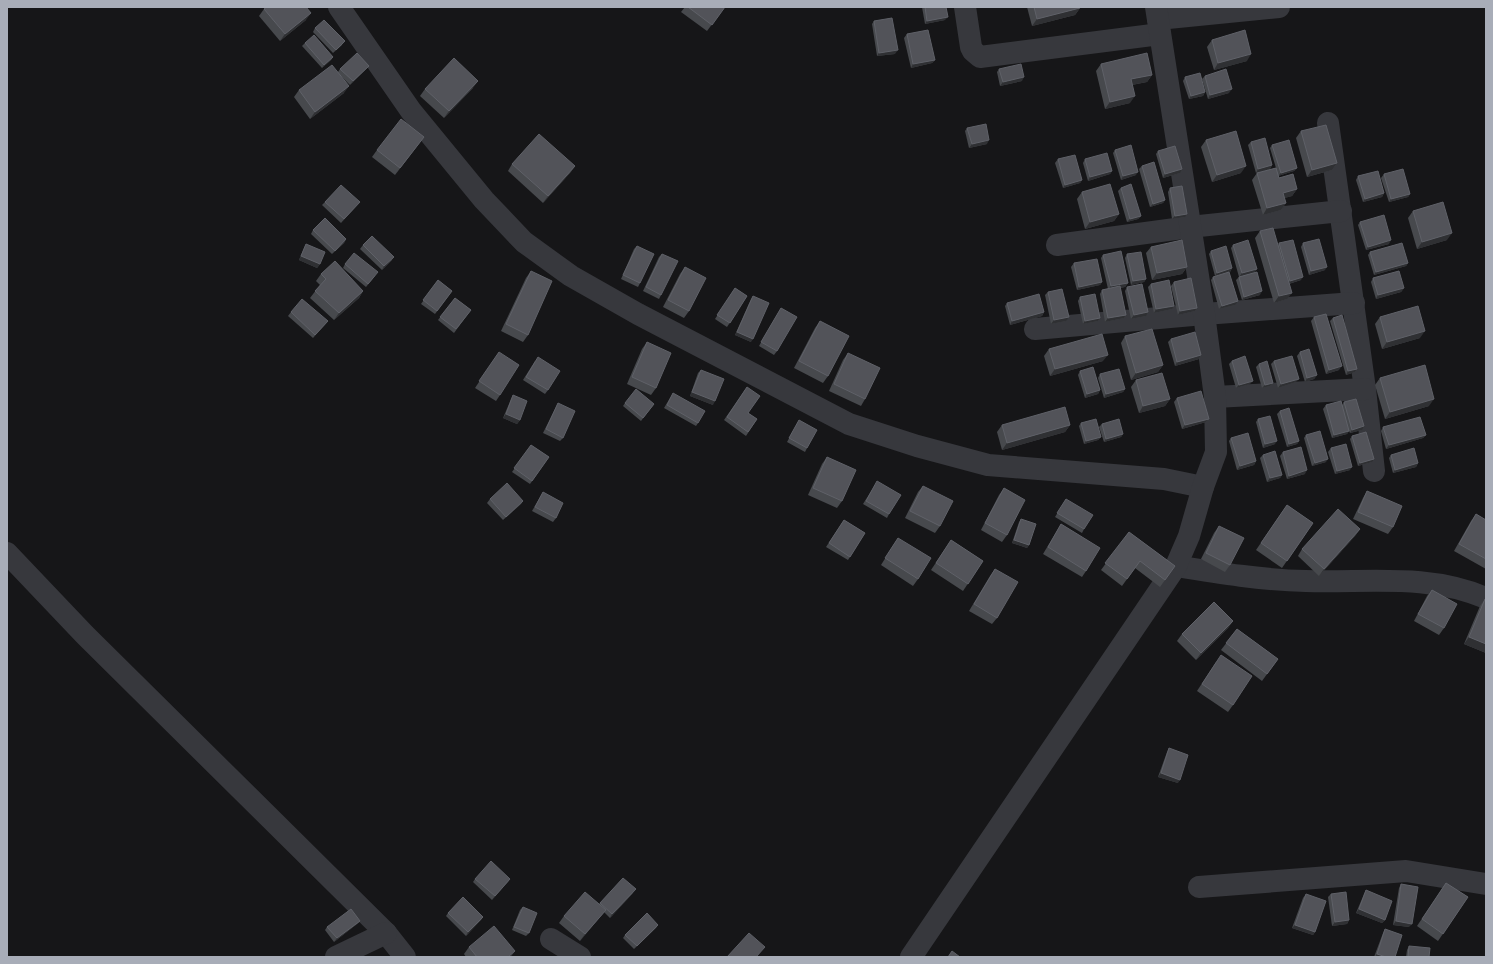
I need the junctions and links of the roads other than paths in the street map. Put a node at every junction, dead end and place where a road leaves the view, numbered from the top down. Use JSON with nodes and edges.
{"nodes":[{"id":1,"x":339,"y":7,"type":"edge"},
{"id":2,"x":965,"y":7,"type":"edge"},
{"id":3,"x":1279,"y":7,"type":"edge"},
{"id":4,"x":1158,"y":20,"type":"edge"},
{"id":5,"x":1328,"y":123,"type":"dead end"},
{"id":6,"x":1341,"y":211,"type":"junction"},
{"id":7,"x":1190,"y":227,"type":"junction"},
{"id":8,"x":1056,"y":245,"type":"dead end"},
{"id":9,"x":1354,"y":303,"type":"junction"},
{"id":10,"x":1204,"y":314,"type":"junction"},
{"id":11,"x":1035,"y":329,"type":"dead end"},
{"id":12,"x":1365,"y":390,"type":"junction"},
{"id":13,"x":1215,"y":397,"type":"junction"},
{"id":14,"x":1374,"y":471,"type":"dead end"},
{"id":15,"x":1203,"y":487,"type":"junction"},
{"id":16,"x":7,"y":553,"type":"edge"},
{"id":17,"x":1176,"y":566,"type":"junction"},
{"id":18,"x":1486,"y":598,"type":"edge"},
{"id":19,"x":1486,"y":884,"type":"edge"},
{"id":20,"x":1199,"y":887,"type":"dead end"},
{"id":21,"x":386,"y":933,"type":"junction"},
{"id":22,"x":551,"y":939,"type":"dead end"},
{"id":23,"x":336,"y":957,"type":"edge"},
{"id":24,"x":405,"y":957,"type":"edge"},
{"id":25,"x":580,"y":957,"type":"edge"},
{"id":26,"x":911,"y":957,"type":"edge"}],
"edges":[{"from":1,"to":15,"type":"street"},
{"from":2,"to":4,"type":"street"},
{"from":3,"to":4,"type":"street"},
{"from":4,"to":7,"type":"street"},
{"from":5,"to":6,"type":"street"},
{"from":6,"to":7,"type":"street"},
{"from":6,"to":9,"type":"street"},
{"from":7,"to":8,"type":"street"},
{"from":7,"to":10,"type":"street"},
{"from":9,"to":10,"type":"street"},
{"from":9,"to":12,"type":"street"},
{"from":10,"to":11,"type":"street"},
{"from":10,"to":13,"type":"street"},
{"from":12,"to":13,"type":"street"},
{"from":12,"to":14,"type":"street"},
{"from":13,"to":15,"type":"street"},
{"from":15,"to":17,"type":"street"},
{"from":16,"to":21,"type":"street"},
{"from":17,"to":18,"type":"street"},
{"from":17,"to":26,"type":"street"},
{"from":19,"to":20,"type":"street"},
{"from":21,"to":23,"type":"street"},
{"from":21,"to":24,"type":"street"},
{"from":22,"to":25,"type":"street"}]}
